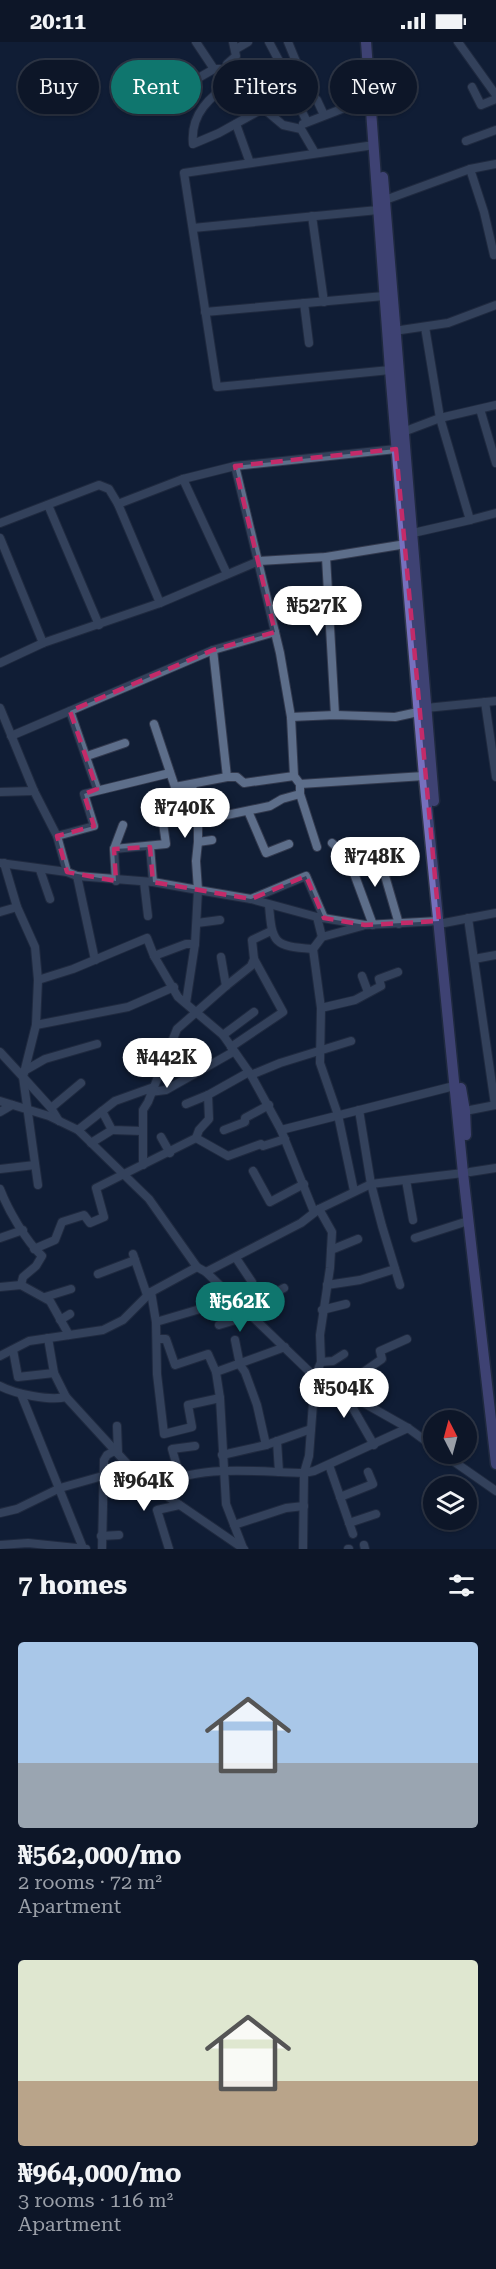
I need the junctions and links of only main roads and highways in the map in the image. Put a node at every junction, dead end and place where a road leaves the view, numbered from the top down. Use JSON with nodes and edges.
{"nodes":[{"id":1,"x":366,"y":42,"type":"edge"},
{"id":2,"x":373,"y":42,"type":"edge"},
{"id":3,"x":422,"y":710,"type":"junction"},
{"id":4,"x":426,"y":758,"type":"junction"},
{"id":5,"x":442,"y":922,"type":"junction"},
{"id":6,"x":466,"y":1172,"type":"junction"},
{"id":7,"x":492,"y":1378,"type":"edge"},
{"id":8,"x":496,"y":1399,"type":"edge"},
{"id":9,"x":496,"y":1464,"type":"edge"}],
"edges":[{"from":1,"to":3,"type":"main road"},
{"from":2,"to":3,"type":"main road"},
{"from":3,"to":4,"type":"main road"},
{"from":4,"to":5,"type":"main road"},
{"from":4,"to":5,"type":"main road"},
{"from":5,"to":6,"type":"main road"},
{"from":5,"to":6,"type":"main road"},
{"from":6,"to":7,"type":"main road"},
{"from":6,"to":7,"type":"main road"},
{"from":7,"to":8,"type":"main road"},
{"from":7,"to":9,"type":"main road"}]}
